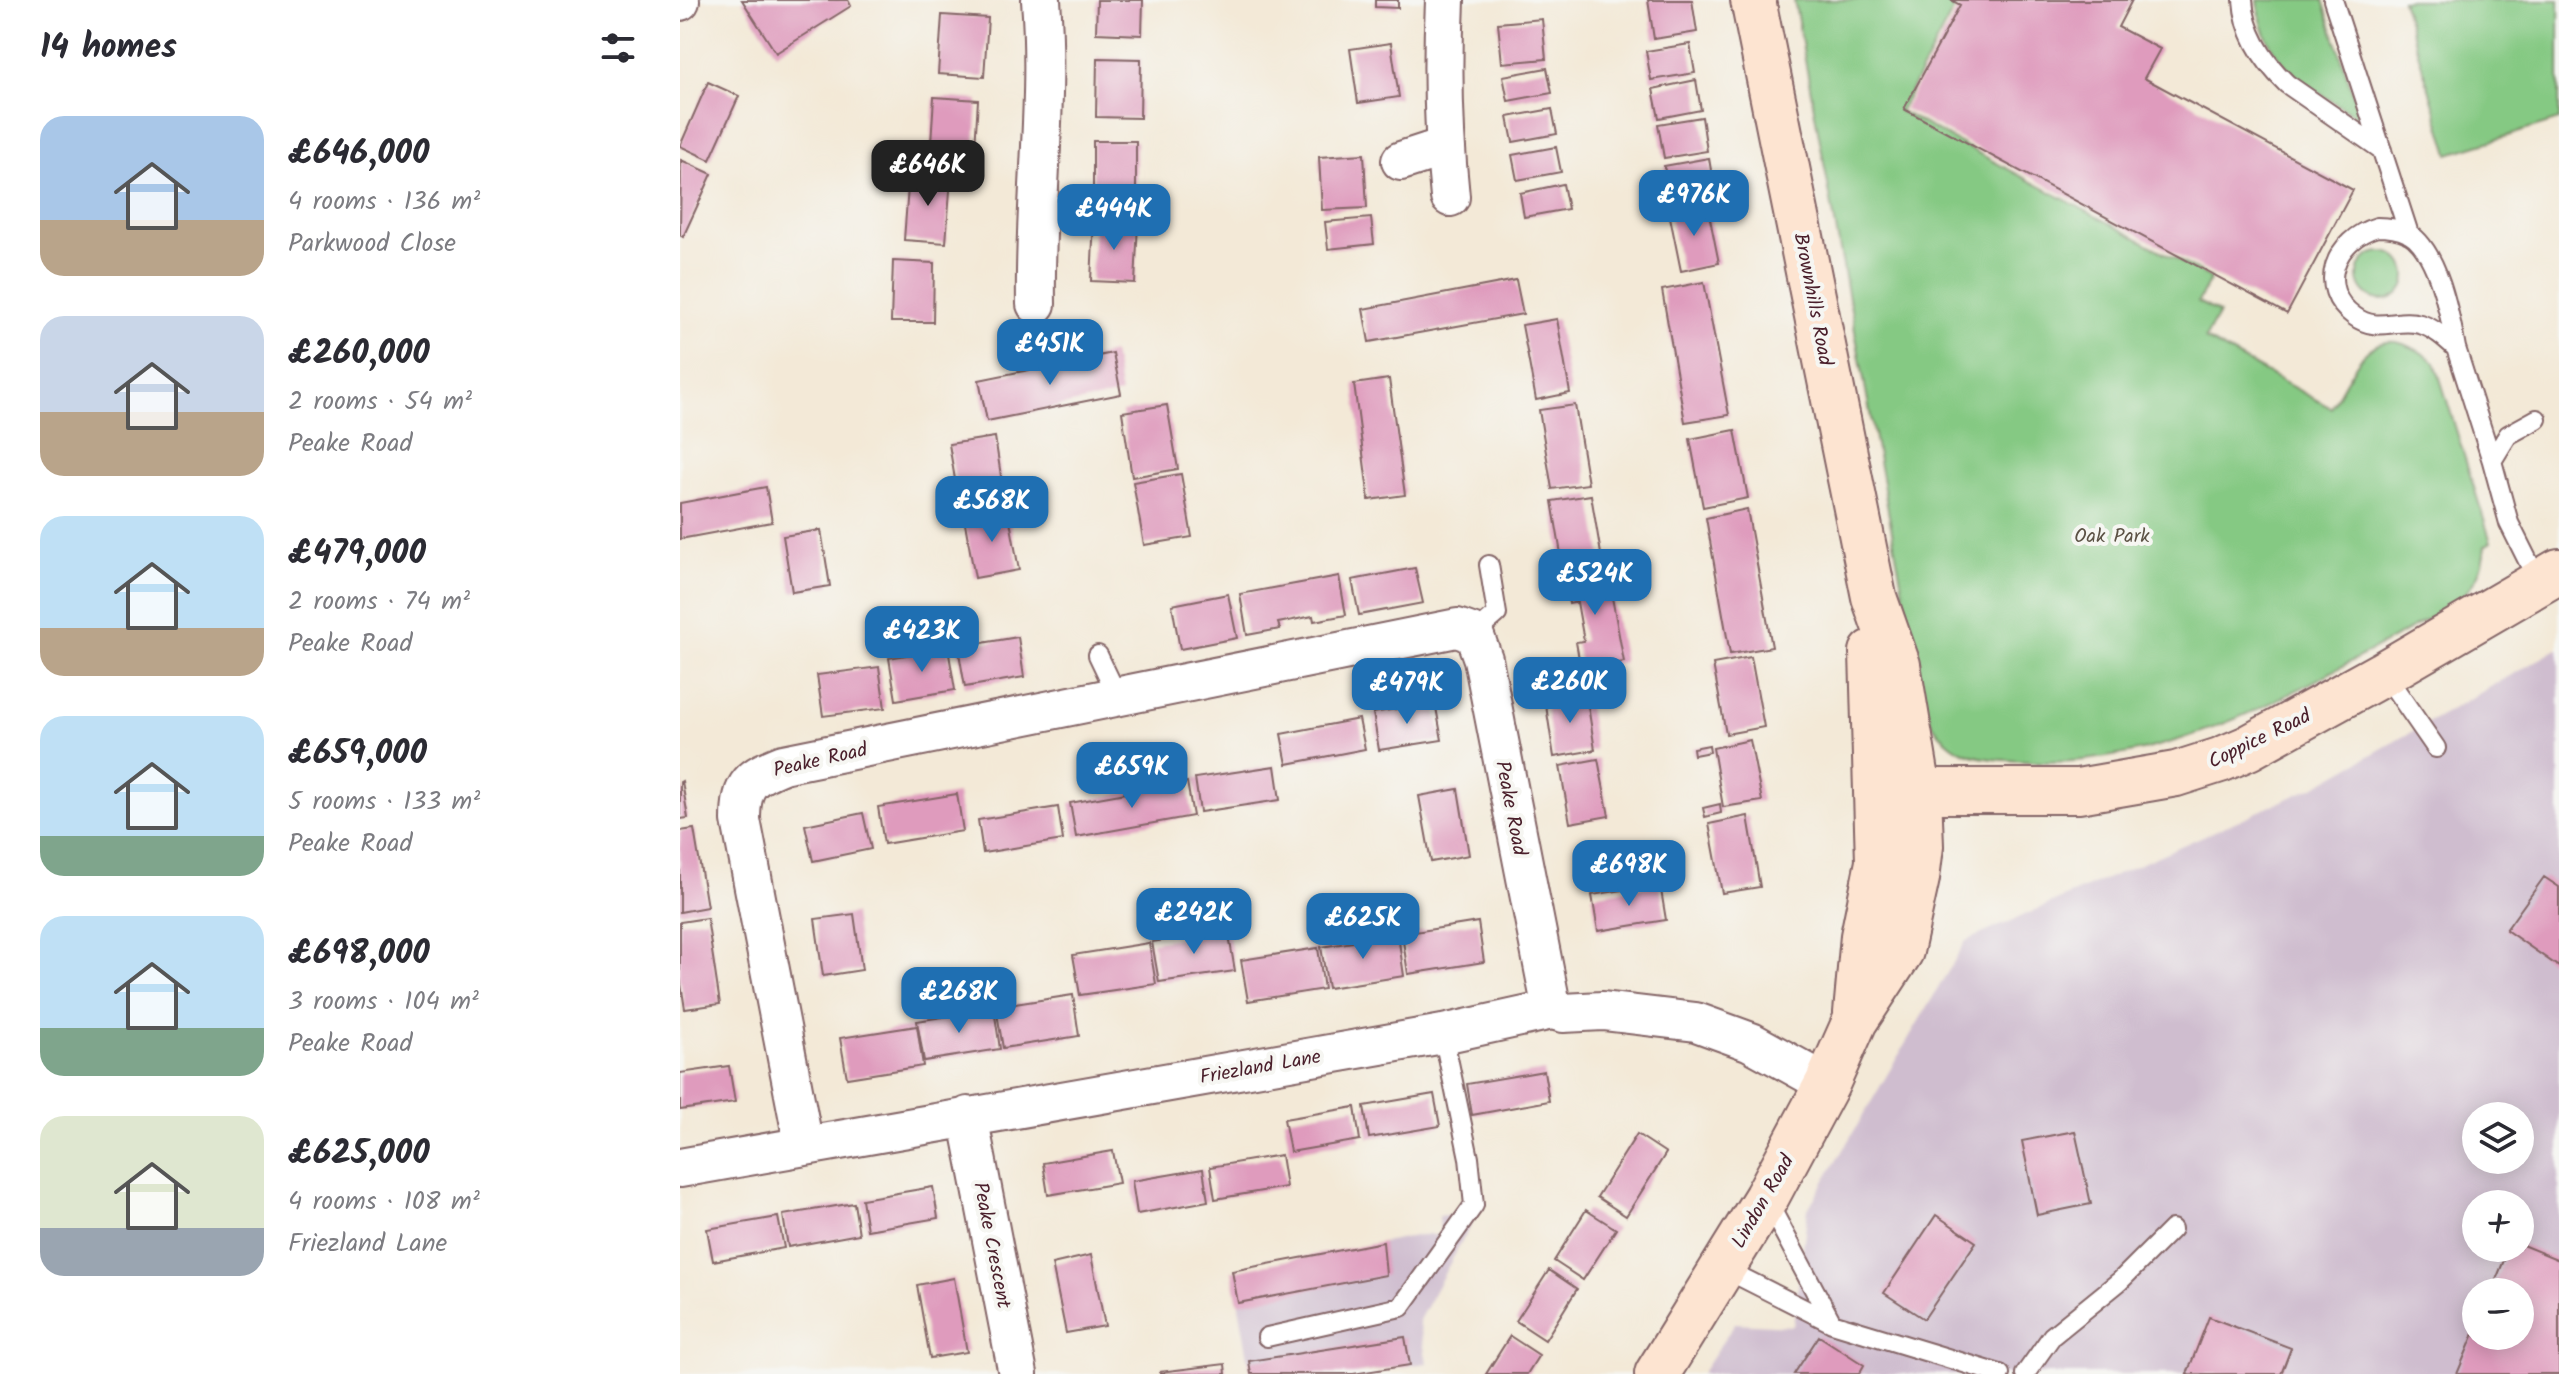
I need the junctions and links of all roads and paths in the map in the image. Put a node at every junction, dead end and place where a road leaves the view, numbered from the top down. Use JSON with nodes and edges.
{"nodes":[{"id":1,"x":1041,"y":0,"type":"edge"},
{"id":2,"x":1445,"y":0,"type":"edge"},
{"id":3,"x":1753,"y":0,"type":"edge"},
{"id":4,"x":2243,"y":0,"type":"edge"},
{"id":5,"x":2333,"y":0,"type":"edge"},
{"id":6,"x":1444,"y":147,"type":"junction"},
{"id":7,"x":2382,"y":150,"type":"junction"},
{"id":8,"x":1401,"y":161,"type":"dead end"},
{"id":9,"x":1450,"y":197,"type":"dead end"},
{"id":10,"x":2409,"y":234,"type":"junction"},
{"id":11,"x":1036,"y":304,"type":"dead end"},
{"id":12,"x":2456,"y":348,"type":"junction"},
{"id":13,"x":2537,"y":419,"type":"dead end"},
{"id":14,"x":2492,"y":461,"type":"junction"},
{"id":15,"x":1489,"y":565,"type":"dead end"},
{"id":16,"x":2549,"y":577,"type":"edge"},
{"id":17,"x":1474,"y":634,"type":"junction"},
{"id":18,"x":1098,"y":655,"type":"dead end"},
{"id":19,"x":2384,"y":673,"type":"junction"},
{"id":20,"x":1119,"y":699,"type":"junction"},
{"id":21,"x":2436,"y":748,"type":"dead end"},
{"id":22,"x":1898,"y":791,"type":"junction"},
{"id":23,"x":1552,"y":1010,"type":"junction"},
{"id":24,"x":1443,"y":1034,"type":"junction"},
{"id":25,"x":1827,"y":1084,"type":"junction"},
{"id":26,"x":968,"y":1116,"type":"junction"},
{"id":27,"x":804,"y":1146,"type":"junction"},
{"id":28,"x":680,"y":1168,"type":"edge"},
{"id":29,"x":1766,"y":1198,"type":"junction"},
{"id":30,"x":2172,"y":1229,"type":"dead end"},
{"id":31,"x":1723,"y":1268,"type":"junction"},
{"id":32,"x":1832,"y":1323,"type":"junction"},
{"id":33,"x":1267,"y":1337,"type":"dead end"},
{"id":34,"x":1939,"y":1366,"type":"edge"},
{"id":35,"x":1018,"y":1374,"type":"edge"},
{"id":36,"x":1657,"y":1374,"type":"edge"},
{"id":37,"x":2000,"y":1374,"type":"edge"},
{"id":38,"x":2025,"y":1374,"type":"edge"}],
"edges":[{"from":1,"to":11,"type":"street"},
{"from":2,"to":6,"type":"street"},
{"from":3,"to":22,"type":"main road","name":"Brownhills Road"},
{"from":4,"to":7,"type":"lane"},
{"from":5,"to":7,"type":"lane"},
{"from":6,"to":8,"type":"street"},
{"from":6,"to":9,"type":"street"},
{"from":7,"to":10,"type":"lane"},
{"from":10,"to":12,"type":"lane"},
{"from":10,"to":12,"type":"lane"},
{"from":12,"to":14,"type":"lane"},
{"from":13,"to":14,"type":"lane"},
{"from":14,"to":16,"type":"lane"},
{"from":15,"to":17,"type":"lane"},
{"from":16,"to":19,"type":"main road","name":"Coppice Road"},
{"from":17,"to":20,"type":"street","name":"Peake Road"},
{"from":17,"to":23,"type":"street","name":"Peake Road"},
{"from":18,"to":20,"type":"lane"},
{"from":19,"to":21,"type":"lane"},
{"from":19,"to":22,"type":"main road","name":"Coppice Road"},
{"from":20,"to":27,"type":"street","name":"Peake Road"},
{"from":22,"to":25,"type":"main road","name":"Lindon Road"},
{"from":23,"to":24,"type":"street","name":"Friezland Lane"},
{"from":23,"to":25,"type":"street","name":"Friezland Lane"},
{"from":24,"to":26,"type":"street","name":"Friezland Lane"},
{"from":24,"to":33,"type":"lane"},
{"from":25,"to":29,"type":"main road","name":"Lindon Road"},
{"from":26,"to":27,"type":"street","name":"Friezland Lane"},
{"from":26,"to":35,"type":"street","name":"Peake Crescent"},
{"from":27,"to":28,"type":"street","name":"Friezland Lane"},
{"from":29,"to":31,"type":"main road","name":"Lindon Road"},
{"from":29,"to":32,"type":"lane"},
{"from":30,"to":38,"type":"lane"},
{"from":31,"to":32,"type":"lane"},
{"from":31,"to":36,"type":"main road","name":"Lindon Road"},
{"from":32,"to":34,"type":"lane"},
{"from":34,"to":37,"type":"lane"}]}
